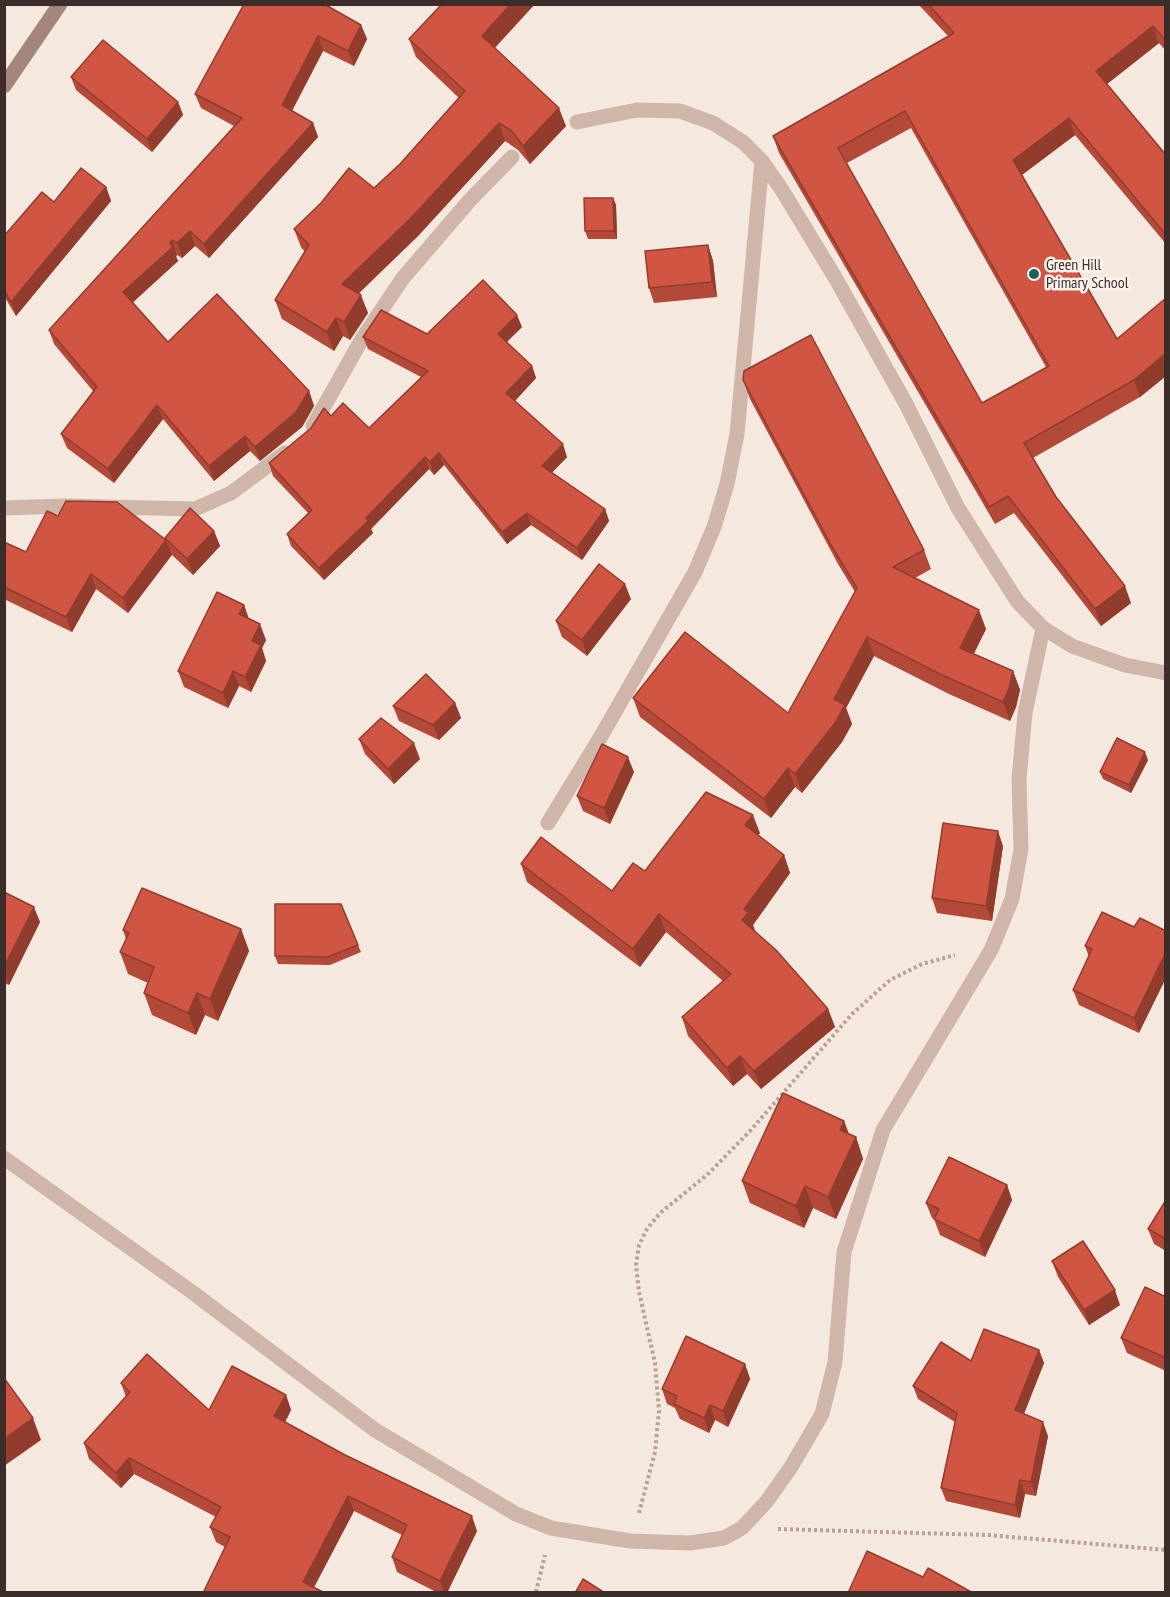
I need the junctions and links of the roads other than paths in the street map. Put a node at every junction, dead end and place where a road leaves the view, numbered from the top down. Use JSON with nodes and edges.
{"nodes":[{"id":1,"x":60,"y":4,"type":"edge"},
{"id":2,"x":4,"y":86,"type":"edge"},
{"id":3,"x":577,"y":122,"type":"dead end"},
{"id":4,"x":512,"y":157,"type":"edge"},
{"id":5,"x":762,"y":161,"type":"junction"},
{"id":6,"x":4,"y":508,"type":"edge"},
{"id":7,"x":1043,"y":628,"type":"junction"},
{"id":8,"x":1166,"y":673,"type":"edge"},
{"id":9,"x":548,"y":823,"type":"dead end"},
{"id":10,"x":4,"y":1158,"type":"edge"}],
"edges":[{"from":1,"to":2,"type":"street"},
{"from":3,"to":5,"type":"street"},
{"from":4,"to":6,"type":"street"},
{"from":5,"to":7,"type":"street"},
{"from":5,"to":9,"type":"street"},
{"from":7,"to":8,"type":"street"},
{"from":7,"to":10,"type":"street"}]}
